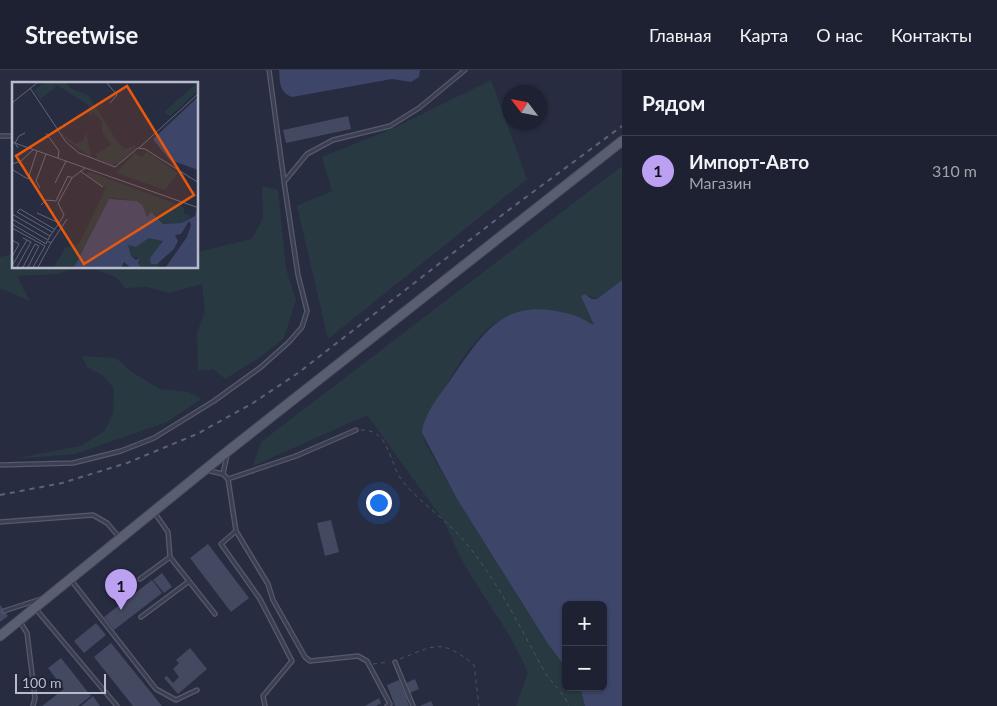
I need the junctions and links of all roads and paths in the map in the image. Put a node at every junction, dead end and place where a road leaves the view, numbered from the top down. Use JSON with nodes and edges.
{"nodes":[{"id":1,"x":269,"y":70,"type":"edge"},
{"id":2,"x":465,"y":70,"type":"edge"},
{"id":3,"x":620,"y":142,"type":"edge"},
{"id":4,"x":284,"y":182,"type":"junction"},
{"id":5,"x":356,"y":430,"type":"joint"},
{"id":6,"x":228,"y":451,"type":"junction"},
{"id":7,"x":0,"y":465,"type":"edge"},
{"id":8,"x":206,"y":470,"type":"junction"},
{"id":9,"x":223,"y":474,"type":"junction"},
{"id":10,"x":228,"y":479,"type":"junction"},
{"id":11,"x":153,"y":512,"type":"junction"},
{"id":12,"x":0,"y":522,"type":"edge"},
{"id":13,"x":236,"y":531,"type":"junction"},
{"id":14,"x":120,"y":539,"type":"junction"},
{"id":15,"x":170,"y":557,"type":"junction"},
{"id":16,"x":70,"y":579,"type":"junction"},
{"id":17,"x":140,"y":580,"type":"dead end"},
{"id":18,"x":188,"y":582,"type":"junction"},
{"id":19,"x":49,"y":596,"type":"junction"},
{"id":20,"x":34,"y":608,"type":"junction"},
{"id":21,"x":4,"y":611,"type":"dead end"},
{"id":22,"x":215,"y":614,"type":"dead end"},
{"id":23,"x":141,"y":617,"type":"dead end"},
{"id":24,"x":19,"y":620,"type":"junction"},
{"id":25,"x":0,"y":636,"type":"edge"},
{"id":26,"x":394,"y":662,"type":"junction"},
{"id":27,"x":370,"y":665,"type":"junction"},
{"id":28,"x":198,"y":690,"type":"dead end"},
{"id":29,"x":389,"y":705,"type":"edge"},
{"id":30,"x":33,"y":706,"type":"edge"},
{"id":31,"x":117,"y":706,"type":"edge"},
{"id":32,"x":265,"y":706,"type":"edge"},
{"id":33,"x":412,"y":706,"type":"edge"},
{"id":34,"x":479,"y":706,"type":"edge"},
{"id":35,"x":569,"y":706,"type":"edge"}],
"edges":[{"from":1,"to":4,"type":"lane"},
{"from":2,"to":4,"type":"lane"},
{"from":3,"to":6,"type":"main road"},
{"from":4,"to":7,"type":"lane"},
{"from":5,"to":10,"type":"lane"},
{"from":5,"to":35,"type":"path"},
{"from":6,"to":8,"type":"main road"},
{"from":6,"to":9,"type":"lane"},
{"from":8,"to":9,"type":"lane"},
{"from":8,"to":11,"type":"main road"},
{"from":9,"to":10,"type":"lane"},
{"from":10,"to":13,"type":"lane"},
{"from":11,"to":14,"type":"main road"},
{"from":11,"to":15,"type":"lane"},
{"from":12,"to":14,"type":"lane"},
{"from":13,"to":27,"type":"lane"},
{"from":13,"to":32,"type":"lane"},
{"from":14,"to":16,"type":"main road"},
{"from":15,"to":17,"type":"lane"},
{"from":15,"to":18,"type":"lane"},
{"from":16,"to":19,"type":"main road"},
{"from":16,"to":28,"type":"lane"},
{"from":18,"to":22,"type":"lane"},
{"from":18,"to":23,"type":"lane"},
{"from":19,"to":20,"type":"main road"},
{"from":19,"to":21,"type":"lane"},
{"from":20,"to":24,"type":"main road"},
{"from":20,"to":31,"type":"lane"},
{"from":24,"to":25,"type":"main road"},
{"from":24,"to":30,"type":"lane"},
{"from":26,"to":27,"type":"path"},
{"from":26,"to":33,"type":"lane"},
{"from":26,"to":34,"type":"path"},
{"from":27,"to":29,"type":"lane"}]}
